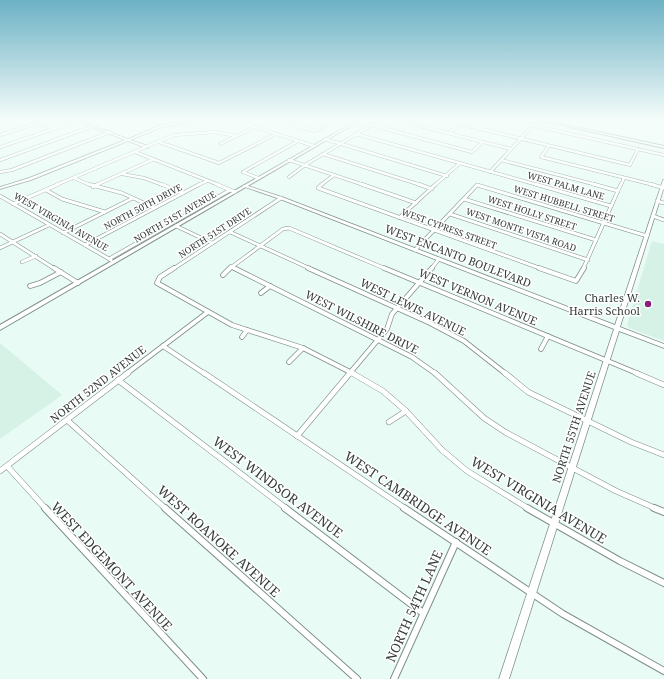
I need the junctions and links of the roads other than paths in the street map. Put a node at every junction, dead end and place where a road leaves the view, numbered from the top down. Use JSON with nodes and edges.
{"nodes":[{"id":1,"x":23,"y":152,"type":"edge"},
{"id":2,"x":59,"y":152,"type":"edge"},
{"id":3,"x":97,"y":152,"type":"edge"},
{"id":4,"x":135,"y":152,"type":"joint"},
{"id":5,"x":188,"y":152,"type":"edge"},
{"id":6,"x":241,"y":152,"type":"edge"},
{"id":7,"x":279,"y":152,"type":"edge"},
{"id":8,"x":304,"y":152,"type":"edge"},
{"id":9,"x":327,"y":152,"type":"edge"},
{"id":10,"x":366,"y":152,"type":"edge"},
{"id":11,"x":419,"y":152,"type":"edge"},
{"id":12,"x":509,"y":152,"type":"edge"},
{"id":13,"x":544,"y":152,"type":"edge"},
{"id":14,"x":573,"y":152,"type":"edge"},
{"id":15,"x":637,"y":152,"type":"edge"},
{"id":16,"x":652,"y":152,"type":"edge"},
{"id":17,"x":323,"y":154,"type":"junction"},
{"id":18,"x":664,"y":154,"type":"edge"},
{"id":19,"x":154,"y":159,"type":"junction"},
{"id":20,"x":0,"y":160,"type":"edge"},
{"id":21,"x":289,"y":160,"type":"junction"},
{"id":22,"x":501,"y":160,"type":"junction"},
{"id":23,"x":460,"y":163,"type":"junction"},
{"id":24,"x":305,"y":165,"type":"junction"},
{"id":25,"x":0,"y":172,"type":"edge"},
{"id":26,"x":490,"y":172,"type":"junction"},
{"id":27,"x":122,"y":174,"type":"junction"},
{"id":28,"x":334,"y":175,"type":"junction"},
{"id":29,"x":447,"y":176,"type":"junction"},
{"id":30,"x":289,"y":177,"type":"dead end"},
{"id":31,"x":74,"y":178,"type":"junction"},
{"id":32,"x":258,"y":178,"type":"junction"},
{"id":33,"x":624,"y":178,"type":"junction"},
{"id":34,"x":207,"y":181,"type":"junction"},
{"id":35,"x":664,"y":181,"type":"edge"},
{"id":36,"x":244,"y":186,"type":"junction"},
{"id":37,"x":93,"y":187,"type":"junction"},
{"id":38,"x":0,"y":188,"type":"edge"},
{"id":39,"x":663,"y":188,"type":"edge"},
{"id":40,"x":432,"y":189,"type":"junction"},
{"id":41,"x":46,"y":190,"type":"junction"},
{"id":42,"x":232,"y":191,"type":"junction"},
{"id":43,"x":618,"y":191,"type":"junction"},
{"id":44,"x":183,"y":193,"type":"junction"},
{"id":45,"x":0,"y":196,"type":"edge"},
{"id":46,"x":133,"y":198,"type":"junction"},
{"id":47,"x":281,"y":198,"type":"junction"},
{"id":48,"x":464,"y":199,"type":"junction"},
{"id":49,"x":657,"y":201,"type":"junction"},
{"id":50,"x":416,"y":203,"type":"junction"},
{"id":51,"x":664,"y":203,"type":"edge"},
{"id":52,"x":13,"y":204,"type":"junction"},
{"id":53,"x":611,"y":206,"type":"junction"},
{"id":54,"x":155,"y":208,"type":"junction"},
{"id":55,"x":104,"y":212,"type":"junction"},
{"id":56,"x":450,"y":214,"type":"junction"},
{"id":57,"x":653,"y":216,"type":"junction"},
{"id":58,"x":399,"y":218,"type":"junction"},
{"id":59,"x":664,"y":220,"type":"edge"},
{"id":60,"x":604,"y":223,"type":"junction"},
{"id":61,"x":49,"y":225,"type":"junction"},
{"id":62,"x":176,"y":226,"type":"junction"},
{"id":63,"x":433,"y":231,"type":"junction"},
{"id":64,"x":230,"y":232,"type":"junction"},
{"id":65,"x":63,"y":233,"type":"junction"},
{"id":66,"x":0,"y":234,"type":"edge"},
{"id":67,"x":647,"y":236,"type":"junction"},
{"id":68,"x":596,"y":240,"type":"junction"},
{"id":69,"x":13,"y":242,"type":"junction"},
{"id":70,"x":212,"y":243,"type":"junction"},
{"id":71,"x":85,"y":245,"type":"junction"},
{"id":72,"x":260,"y":245,"type":"junction"},
{"id":73,"x":0,"y":248,"type":"edge"},
{"id":74,"x":415,"y":250,"type":"junction"},
{"id":75,"x":36,"y":256,"type":"junction"},
{"id":76,"x":109,"y":259,"type":"junction"},
{"id":77,"x":438,"y":259,"type":"junction"},
{"id":78,"x":588,"y":260,"type":"junction"},
{"id":79,"x":22,"y":262,"type":"dead end"},
{"id":80,"x":114,"y":262,"type":"junction"},
{"id":81,"x":231,"y":266,"type":"junction"},
{"id":82,"x":61,"y":272,"type":"junction"},
{"id":83,"x":222,"y":275,"type":"dead end"},
{"id":84,"x":157,"y":280,"type":"joint"},
{"id":85,"x":419,"y":282,"type":"junction"},
{"id":86,"x":78,"y":283,"type":"junction"},
{"id":87,"x":30,"y":286,"type":"dead end"},
{"id":88,"x":270,"y":286,"type":"junction"},
{"id":89,"x":261,"y":293,"type":"dead end"},
{"id":90,"x":397,"y":308,"type":"junction"},
{"id":91,"x":208,"y":312,"type":"junction"},
{"id":92,"x":0,"y":328,"type":"edge"},
{"id":93,"x":618,"y":328,"type":"junction"},
{"id":94,"x":247,"y":330,"type":"junction"},
{"id":95,"x":548,"y":336,"type":"junction"},
{"id":96,"x":242,"y":337,"type":"dead end"},
{"id":97,"x":379,"y":339,"type":"junction"},
{"id":98,"x":163,"y":346,"type":"junction"},
{"id":99,"x":664,"y":346,"type":"edge"},
{"id":100,"x":303,"y":348,"type":"junction"},
{"id":101,"x":541,"y":349,"type":"dead end"},
{"id":102,"x":607,"y":361,"type":"junction"},
{"id":103,"x":289,"y":362,"type":"dead end"},
{"id":104,"x":351,"y":373,"type":"junction"},
{"id":105,"x":118,"y":380,"type":"junction"},
{"id":106,"x":664,"y":385,"type":"edge"},
{"id":107,"x":406,"y":411,"type":"junction"},
{"id":108,"x":67,"y":420,"type":"junction"},
{"id":109,"x":587,"y":421,"type":"junction"},
{"id":110,"x":389,"y":422,"type":"dead end"},
{"id":111,"x":297,"y":436,"type":"junction"},
{"id":112,"x":664,"y":455,"type":"edge"},
{"id":113,"x":6,"y":466,"type":"junction"},
{"id":114,"x":572,"y":467,"type":"junction"},
{"id":115,"x":0,"y":471,"type":"edge"},
{"id":116,"x":664,"y":512,"type":"edge"},
{"id":117,"x":554,"y":524,"type":"junction"},
{"id":118,"x":456,"y":542,"type":"junction"},
{"id":119,"x":664,"y":583,"type":"edge"},
{"id":120,"x":532,"y":594,"type":"junction"},
{"id":121,"x":423,"y":613,"type":"junction"},
{"id":122,"x":664,"y":671,"type":"edge"},
{"id":123,"x":505,"y":678,"type":"edge"},
{"id":124,"x":203,"y":679,"type":"edge"},
{"id":125,"x":357,"y":679,"type":"edge"},
{"id":126,"x":394,"y":679,"type":"edge"}],
"edges":[{"from":1,"to":20,"type":"street"},
{"from":2,"to":25,"type":"street"},
{"from":3,"to":38,"type":"street"},
{"from":4,"to":19,"type":"street"},
{"from":4,"to":31,"type":"street"},
{"from":5,"to":6,"type":"street"},
{"from":7,"to":32,"type":"street"},
{"from":8,"to":21,"type":"main road","name":"NORTH 51ST AVENUE"},
{"from":9,"to":17,"type":"street"},
{"from":10,"to":29,"type":"street"},
{"from":11,"to":23,"type":"street","name":"WEST PALM LANE"},
{"from":12,"to":22,"type":"street"},
{"from":13,"to":33,"type":"street"},
{"from":14,"to":15,"type":"street"},
{"from":16,"to":18,"type":"street"},
{"from":17,"to":24,"type":"street"},
{"from":17,"to":40,"type":"street"},
{"from":19,"to":27,"type":"street"},
{"from":19,"to":34,"type":"street"},
{"from":21,"to":24,"type":"street"},
{"from":21,"to":32,"type":"main road","name":"NORTH 51ST AVENUE"},
{"from":22,"to":26,"type":"street"},
{"from":22,"to":43,"type":"street"},
{"from":23,"to":26,"type":"street","name":"WEST PALM LANE"},
{"from":23,"to":29,"type":"street"},
{"from":24,"to":28,"type":"street"},
{"from":24,"to":30,"type":"street"},
{"from":26,"to":53,"type":"street","name":"WEST PALM LANE"},
{"from":27,"to":37,"type":"street"},
{"from":27,"to":44,"type":"street"},
{"from":28,"to":50,"type":"street"},
{"from":28,"to":58,"type":"street","name":"WEST CYPRESS STREET"},
{"from":29,"to":40,"type":"street"},
{"from":31,"to":37,"type":"street"},
{"from":31,"to":41,"type":"street"},
{"from":32,"to":36,"type":"main road","name":"NORTH 51ST AVENUE"},
{"from":33,"to":39,"type":"street"},
{"from":33,"to":43,"type":"street"},
{"from":34,"to":42,"type":"street"},
{"from":34,"to":44,"type":"street","name":"NORTH 50TH DRIVE"},
{"from":35,"to":39,"type":"street","name":"NORTH 55TH AVENUE"},
{"from":36,"to":42,"type":"main road","name":"NORTH 51ST AVENUE"},
{"from":36,"to":47,"type":"street","name":"WEST ENCANTO BOULEVARD"},
{"from":37,"to":46,"type":"street"},
{"from":39,"to":49,"type":"street","name":"NORTH 55TH AVENUE"},
{"from":40,"to":50,"type":"street"},
{"from":41,"to":52,"type":"street"},
{"from":41,"to":55,"type":"street"},
{"from":42,"to":62,"type":"main road","name":"NORTH 51ST AVENUE"},
{"from":42,"to":76,"type":"street","name":"NORTH 51ST AVENUE"},
{"from":43,"to":53,"type":"street"},
{"from":44,"to":54,"type":"street","name":"NORTH 50TH DRIVE"},
{"from":45,"to":52,"type":"street","name":"WEST VIRGINIA AVENUE"},
{"from":46,"to":54,"type":"street"},
{"from":46,"to":55,"type":"street"},
{"from":47,"to":64,"type":"street","name":"NORTH 51ST DRIVE"},
{"from":47,"to":74,"type":"street","name":"WEST ENCANTO BOULEVARD"},
{"from":48,"to":56,"type":"street"},
{"from":48,"to":60,"type":"street","name":"WEST HUBBELL STREET"},
{"from":48,"to":68,"type":"street","name":"WEST HOLLY STREET"},
{"from":49,"to":51,"type":"street"},
{"from":49,"to":57,"type":"street","name":"NORTH 55TH AVENUE"},
{"from":50,"to":58,"type":"street"},
{"from":52,"to":61,"type":"street","name":"WEST VIRGINIA AVENUE"},
{"from":53,"to":60,"type":"street"},
{"from":54,"to":71,"type":"street","name":"NORTH 50TH DRIVE"},
{"from":55,"to":65,"type":"street"},
{"from":56,"to":63,"type":"street"},
{"from":56,"to":78,"type":"street","name":"WEST MONTE VISTA ROAD"},
{"from":57,"to":59,"type":"street"},
{"from":57,"to":67,"type":"street","name":"NORTH 55TH AVENUE"},
{"from":58,"to":63,"type":"street","name":"WEST CYPRESS STREET"},
{"from":60,"to":67,"type":"street","name":"WEST HUBBELL STREET"},
{"from":60,"to":68,"type":"street"},
{"from":61,"to":65,"type":"street","name":"WEST VIRGINIA AVENUE"},
{"from":61,"to":69,"type":"street"},
{"from":62,"to":70,"type":"street"},
{"from":62,"to":80,"type":"main road","name":"NORTH 51ST AVENUE"},
{"from":63,"to":74,"type":"street"},
{"from":63,"to":78,"type":"street","name":"WEST CYPRESS STREET"},
{"from":64,"to":70,"type":"street","name":"NORTH 51ST DRIVE"},
{"from":64,"to":72,"type":"street","name":"WEST LEWIS AVENUE"},
{"from":65,"to":71,"type":"street","name":"WEST VIRGINIA AVENUE"},
{"from":66,"to":69,"type":"street"},
{"from":67,"to":93,"type":"street","name":"NORTH 55TH AVENUE"},
{"from":68,"to":78,"type":"street"},
{"from":69,"to":73,"type":"street"},
{"from":69,"to":75,"type":"street"},
{"from":70,"to":84,"type":"street","name":"NORTH 51ST DRIVE"},
{"from":71,"to":76,"type":"street","name":"WEST VIRGINIA AVENUE"},
{"from":72,"to":81,"type":"street"},
{"from":72,"to":85,"type":"street","name":"WEST VERNON AVENUE"},
{"from":72,"to":90,"type":"street","name":"WEST LEWIS AVENUE"},
{"from":74,"to":77,"type":"street","name":"WEST ENCANTO BOULEVARD"},
{"from":75,"to":79,"type":"street"},
{"from":75,"to":82,"type":"street"},
{"from":76,"to":80,"type":"street","name":"WEST VIRGINIA AVENUE"},
{"from":77,"to":85,"type":"street"},
{"from":77,"to":93,"type":"street","name":"WEST ENCANTO BOULEVARD"},
{"from":80,"to":86,"type":"main road","name":"NORTH 51ST AVENUE"},
{"from":81,"to":83,"type":"street"},
{"from":81,"to":88,"type":"street","name":"WEST WILSHIRE DRIVE"},
{"from":82,"to":86,"type":"street"},
{"from":82,"to":87,"type":"street"},
{"from":84,"to":91,"type":"street","name":"WEST VIRGINIA AVENUE"},
{"from":85,"to":90,"type":"street"},
{"from":85,"to":95,"type":"street","name":"WEST VERNON AVENUE"},
{"from":86,"to":92,"type":"main road","name":"NORTH 51ST AVENUE"},
{"from":88,"to":89,"type":"street"},
{"from":88,"to":97,"type":"street","name":"WEST WILSHIRE DRIVE"},
{"from":90,"to":97,"type":"street"},
{"from":90,"to":109,"type":"street","name":"WEST LEWIS AVENUE"},
{"from":91,"to":94,"type":"street","name":"WEST VIRGINIA AVENUE"},
{"from":91,"to":98,"type":"street","name":"NORTH 52ND AVENUE"},
{"from":93,"to":99,"type":"street","name":"WEST ENCANTO BOULEVARD"},
{"from":93,"to":102,"type":"street","name":"NORTH 55TH AVENUE"},
{"from":94,"to":96,"type":"street"},
{"from":94,"to":100,"type":"street","name":"WEST VIRGINIA AVENUE"},
{"from":95,"to":101,"type":"street"},
{"from":95,"to":102,"type":"street","name":"WEST VERNON AVENUE"},
{"from":97,"to":104,"type":"street"},
{"from":97,"to":114,"type":"street","name":"WEST WILSHIRE DRIVE"},
{"from":98,"to":105,"type":"street","name":"NORTH 52ND AVENUE"},
{"from":98,"to":111,"type":"street","name":"WEST CAMBRIDGE AVENUE"},
{"from":100,"to":103,"type":"street"},
{"from":100,"to":104,"type":"street","name":"WEST VIRGINIA AVENUE"},
{"from":102,"to":106,"type":"street","name":"WEST VERNON AVENUE"},
{"from":102,"to":109,"type":"street","name":"NORTH 55TH AVENUE"},
{"from":104,"to":107,"type":"street","name":"WEST VIRGINIA AVENUE"},
{"from":104,"to":111,"type":"street"},
{"from":105,"to":108,"type":"street","name":"NORTH 52ND AVENUE"},
{"from":105,"to":121,"type":"street","name":"WEST WINDSOR AVENUE"},
{"from":107,"to":110,"type":"street"},
{"from":107,"to":117,"type":"street","name":"WEST VIRGINIA AVENUE"},
{"from":108,"to":113,"type":"street","name":"NORTH 52ND AVENUE"},
{"from":108,"to":125,"type":"street","name":"WEST ROANOKE AVENUE"},
{"from":109,"to":112,"type":"street","name":"WEST LEWIS AVENUE"},
{"from":109,"to":114,"type":"street","name":"NORTH 55TH AVENUE"},
{"from":111,"to":118,"type":"street","name":"WEST CAMBRIDGE AVENUE"},
{"from":113,"to":115,"type":"street","name":"NORTH 52ND AVENUE"},
{"from":113,"to":124,"type":"street","name":"WEST EDGEMONT AVENUE"},
{"from":114,"to":116,"type":"street","name":"WEST WILSHIRE DRIVE"},
{"from":114,"to":117,"type":"street","name":"NORTH 55TH AVENUE"},
{"from":117,"to":119,"type":"street","name":"WEST VIRGINIA AVENUE"},
{"from":117,"to":120,"type":"street","name":"NORTH 55TH AVENUE"},
{"from":118,"to":120,"type":"street","name":"WEST CAMBRIDGE AVENUE"},
{"from":118,"to":121,"type":"street","name":"NORTH 54TH LANE"},
{"from":120,"to":122,"type":"street","name":"WEST CAMBRIDGE AVENUE"},
{"from":120,"to":123,"type":"street","name":"NORTH 55TH AVENUE"},
{"from":121,"to":126,"type":"street","name":"NORTH 54TH LANE"}]}
